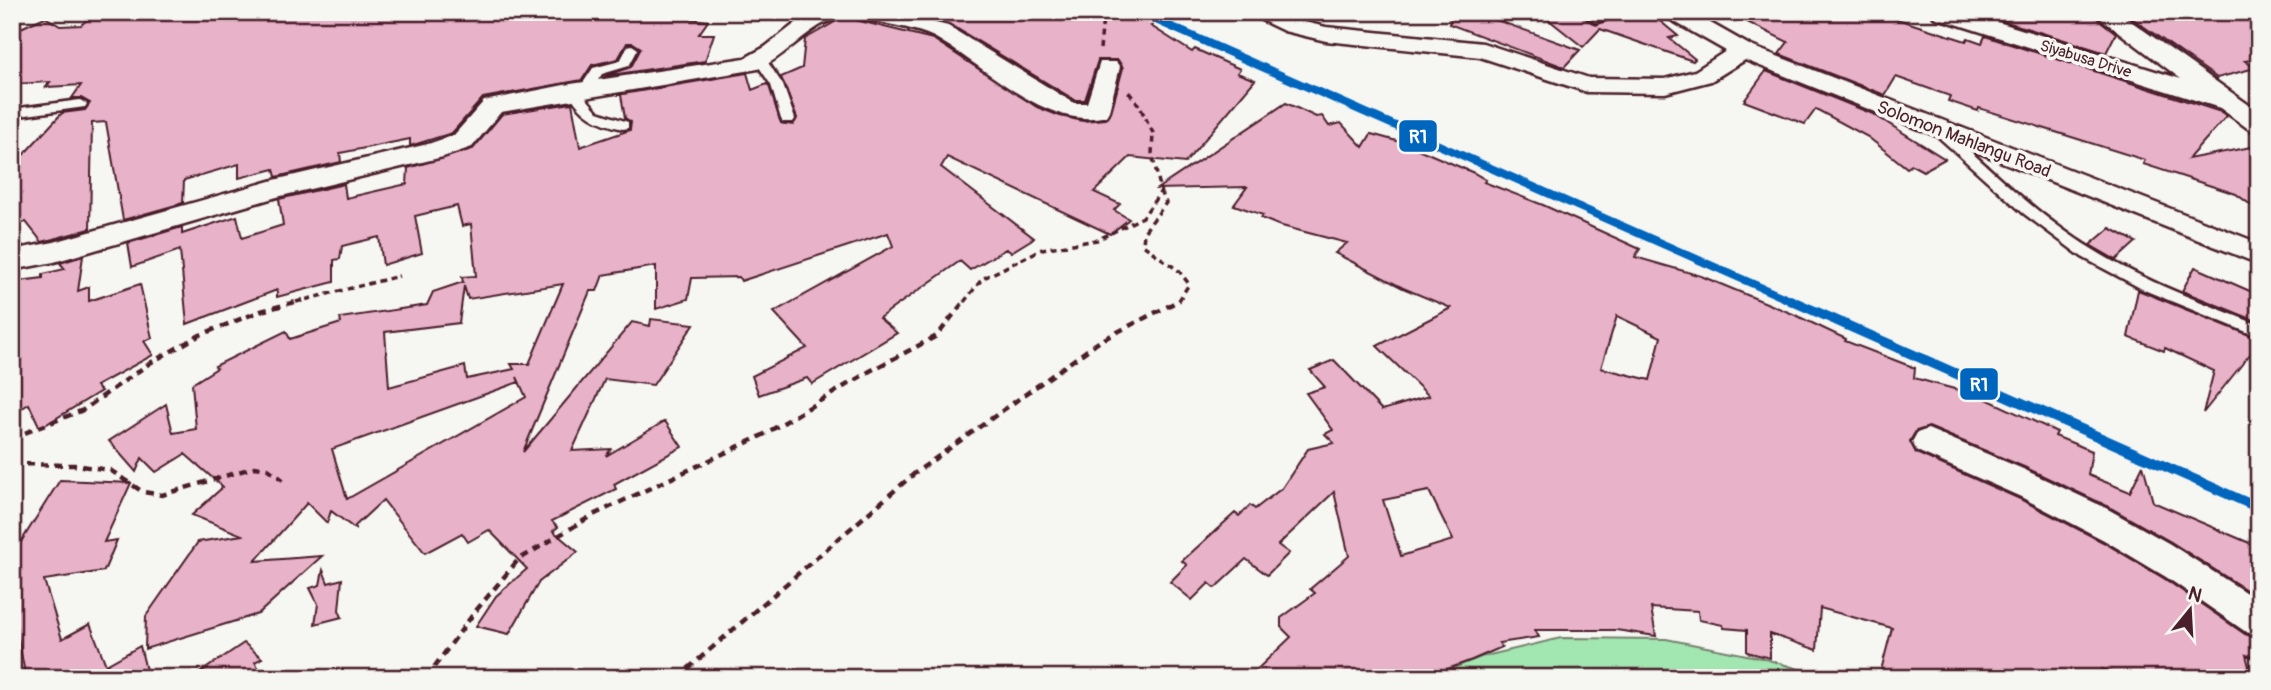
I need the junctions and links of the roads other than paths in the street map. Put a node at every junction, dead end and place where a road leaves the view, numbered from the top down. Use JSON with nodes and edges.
{"nodes":[{"id":1,"x":832,"y":12,"type":"edge"},
{"id":2,"x":864,"y":12,"type":"edge"},
{"id":3,"x":1263,"y":12,"type":"edge"},
{"id":4,"x":1623,"y":12,"type":"edge"},
{"id":5,"x":1674,"y":12,"type":"edge"},
{"id":6,"x":1942,"y":12,"type":"edge"},
{"id":7,"x":2103,"y":12,"type":"edge"},
{"id":8,"x":1595,"y":18,"type":"dead end"},
{"id":9,"x":632,"y":49,"type":"dead end"},
{"id":10,"x":1742,"y":51,"type":"junction"},
{"id":11,"x":761,"y":61,"type":"junction"},
{"id":12,"x":1108,"y":67,"type":"road end"},
{"id":13,"x":580,"y":90,"type":"junction"},
{"id":14,"x":2231,"y":103,"type":"junction"},
{"id":15,"x":80,"y":104,"type":"dead end"},
{"id":16,"x":12,"y":113,"type":"edge"},
{"id":17,"x":788,"y":119,"type":"dead end"},
{"id":18,"x":2259,"y":124,"type":"edge"},
{"id":19,"x":622,"y":125,"type":"dead end"},
{"id":20,"x":1937,"y":128,"type":"junction"},
{"id":21,"x":2259,"y":254,"type":"edge"},
{"id":22,"x":12,"y":260,"type":"edge"},
{"id":23,"x":2259,"y":331,"type":"edge"},
{"id":24,"x":1928,"y":442,"type":"dead end"},
{"id":25,"x":2259,"y":621,"type":"edge"}],
"edges":[{"from":1,"to":11,"type":"street"},
{"from":2,"to":12,"type":"street"},
{"from":3,"to":10,"type":"street"},
{"from":4,"to":8,"type":"lane"},
{"from":5,"to":10,"type":"street","name":"Solomon Mahlangu Road"},
{"from":6,"to":14,"type":"street","name":"Siyabusa Drive"},
{"from":7,"to":14,"type":"street"},
{"from":9,"to":13,"type":"lane"},
{"from":10,"to":20,"type":"street","name":"Solomon Mahlangu Road"},
{"from":11,"to":13,"type":"street"},
{"from":11,"to":17,"type":"lane"},
{"from":13,"to":19,"type":"lane"},
{"from":13,"to":22,"type":"street"},
{"from":14,"to":18,"type":"street"},
{"from":15,"to":16,"type":"lane"},
{"from":20,"to":21,"type":"street","name":"Solomon Mahlangu Road"},
{"from":20,"to":23,"type":"lane"},
{"from":24,"to":25,"type":"street"}]}
